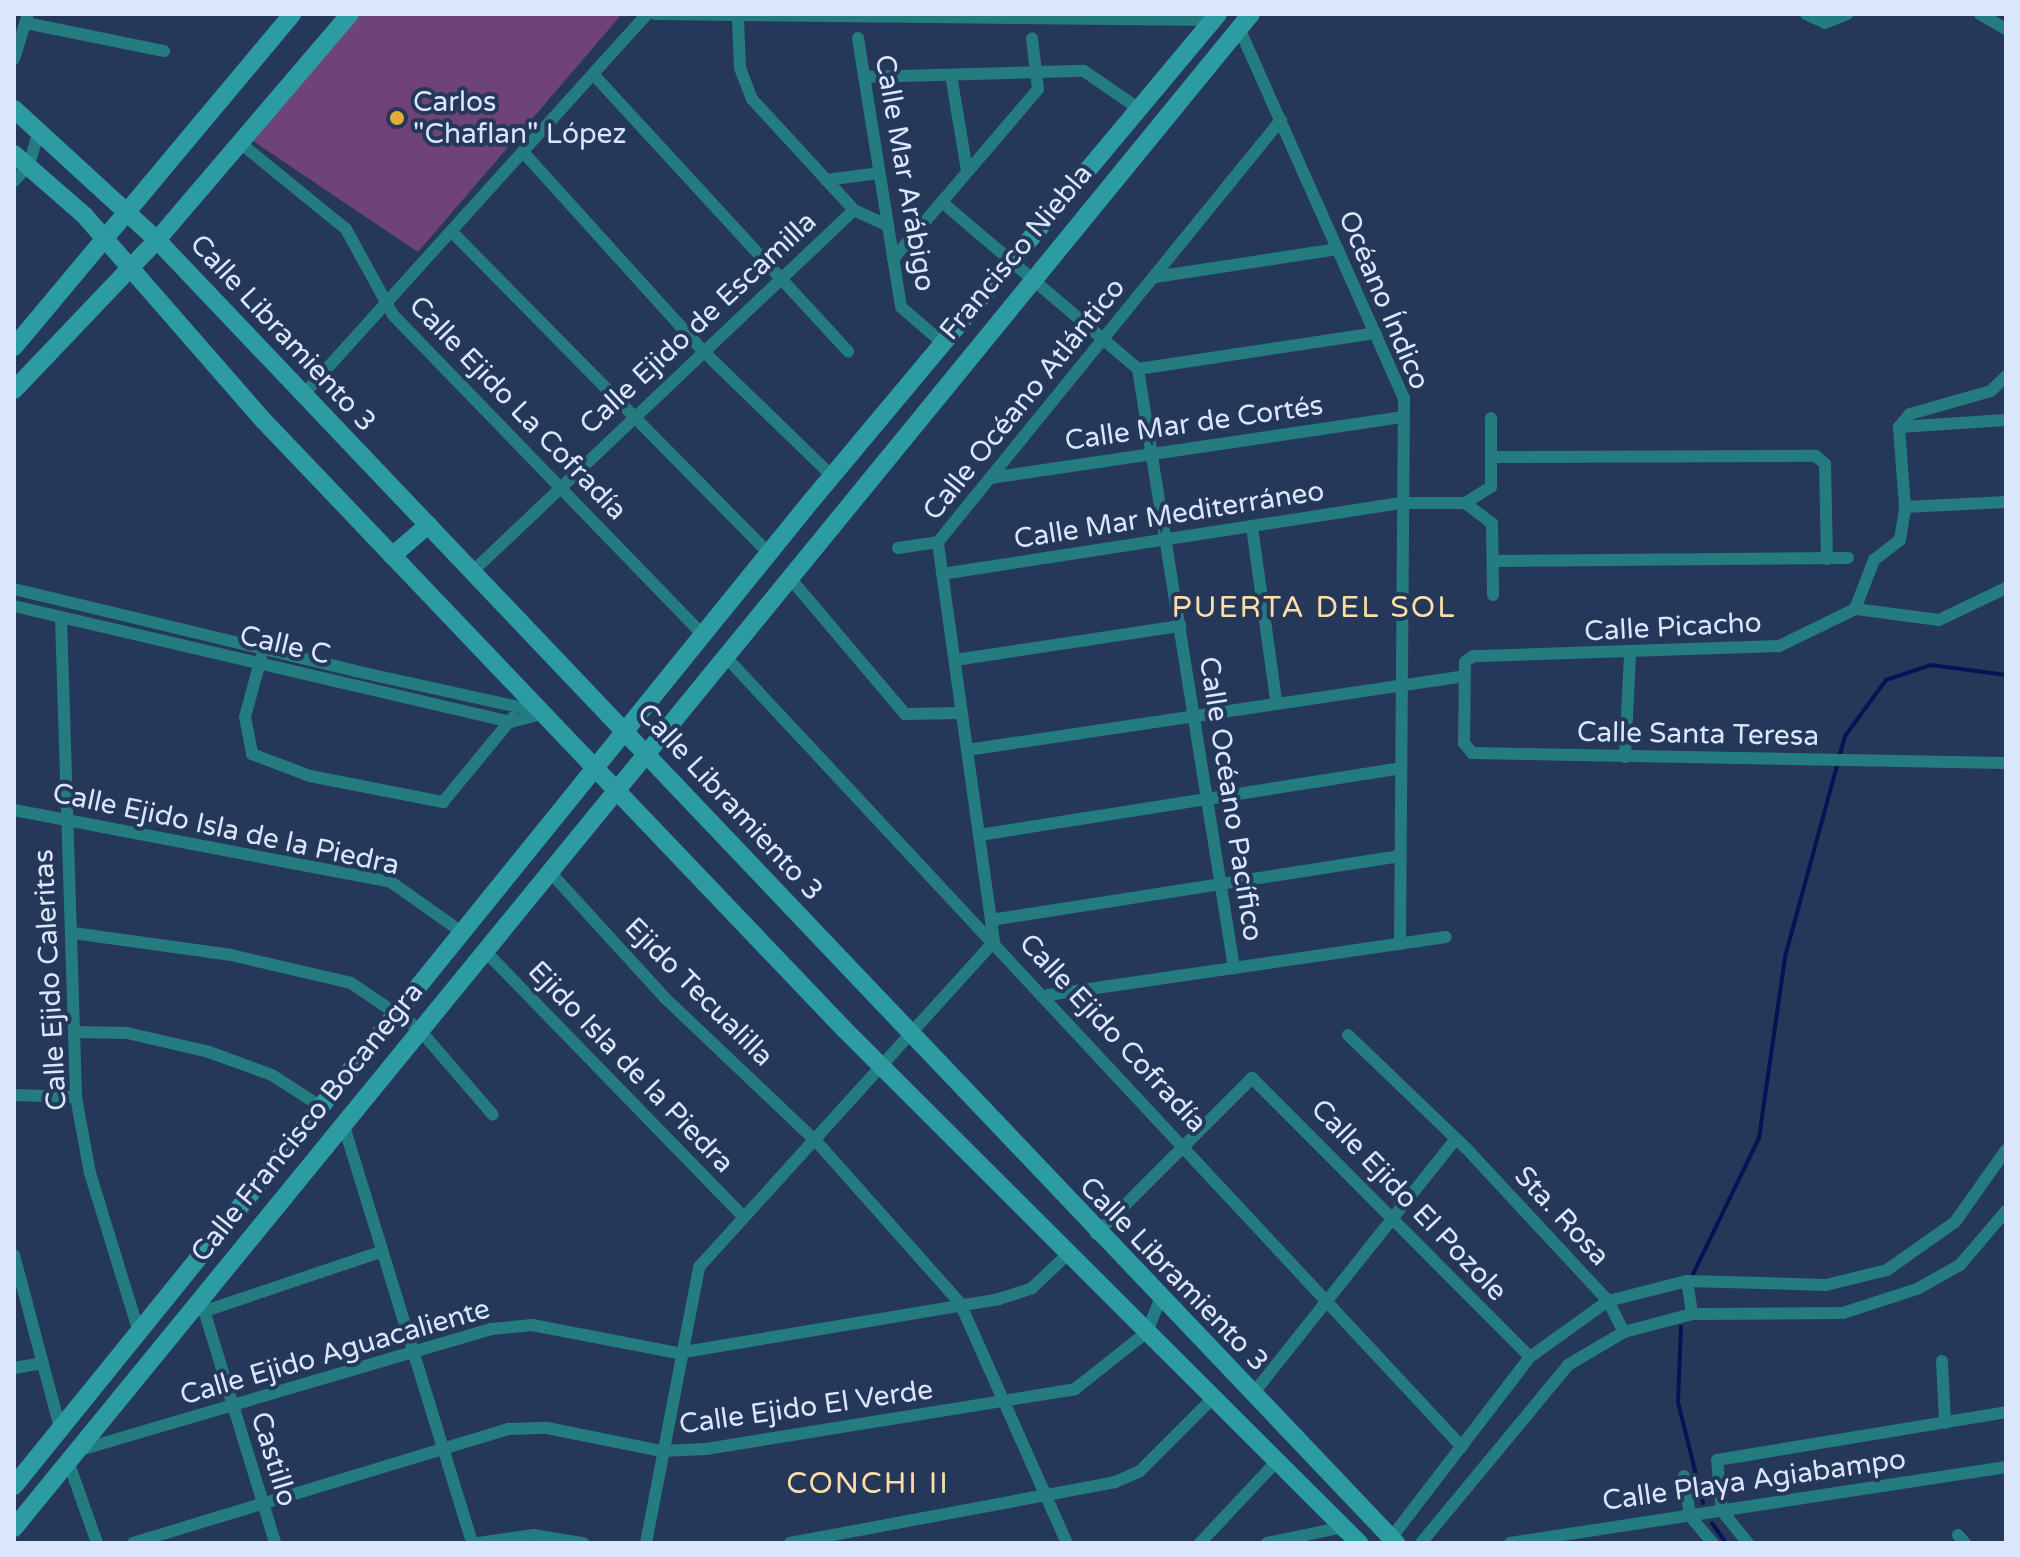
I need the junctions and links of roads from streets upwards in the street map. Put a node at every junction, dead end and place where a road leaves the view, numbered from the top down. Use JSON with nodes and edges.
{"nodes":[{"id":1,"x":292,"y":14,"type":"edge"},
{"id":2,"x":350,"y":14,"type":"edge"},
{"id":3,"x":647,"y":14,"type":"edge"},
{"id":4,"x":655,"y":14,"type":"edge"},
{"id":5,"x":1806,"y":14,"type":"edge"},
{"id":6,"x":1847,"y":14,"type":"edge"},
{"id":7,"x":1981,"y":14,"type":"edge"},
{"id":8,"x":703,"y":17,"type":"edge"},
{"id":9,"x":1117,"y":17,"type":"edge"},
{"id":10,"x":1184,"y":17,"type":"edge"},
{"id":11,"x":1216,"y":17,"type":"edge"},
{"id":12,"x":27,"y":18,"type":"edge"},
{"id":13,"x":738,"y":20,"type":"junction"},
{"id":14,"x":1245,"y":21,"type":"edge"},
{"id":15,"x":2006,"y":29,"type":"edge"},
{"id":16,"x":858,"y":38,"type":"dead end"},
{"id":17,"x":1032,"y":38,"type":"dead end"},
{"id":18,"x":164,"y":51,"type":"dead end"},
{"id":19,"x":14,"y":59,"type":"edge"},
{"id":20,"x":1036,"y":72,"type":"junction"},
{"id":21,"x":593,"y":74,"type":"junction"},
{"id":22,"x":951,"y":75,"type":"junction"},
{"id":23,"x":864,"y":77,"type":"junction"},
{"id":24,"x":14,"y":109,"type":"edge"},
{"id":25,"x":1139,"y":109,"type":"junction"},
{"id":26,"x":1281,"y":120,"type":"junction"},
{"id":27,"x":39,"y":131,"type":"junction"},
{"id":28,"x":239,"y":142,"type":"junction"},
{"id":29,"x":524,"y":153,"type":"junction"},
{"id":30,"x":21,"y":159,"type":"edge"},
{"id":31,"x":967,"y":171,"type":"junction"},
{"id":32,"x":879,"y":173,"type":"junction"},
{"id":33,"x":826,"y":180,"type":"junction"},
{"id":34,"x":14,"y":181,"type":"edge"},
{"id":35,"x":943,"y":203,"type":"junction"},
{"id":36,"x":854,"y":210,"type":"junction"},
{"id":37,"x":131,"y":215,"type":"junction"},
{"id":38,"x":886,"y":225,"type":"junction"},
{"id":39,"x":453,"y":233,"type":"junction"},
{"id":40,"x":157,"y":240,"type":"junction"},
{"id":41,"x":107,"y":242,"type":"junction"},
{"id":42,"x":1338,"y":249,"type":"junction"},
{"id":43,"x":893,"y":259,"type":"junction"},
{"id":44,"x":1011,"y":259,"type":"junction"},
{"id":45,"x":129,"y":267,"type":"junction"},
{"id":46,"x":1031,"y":276,"type":"junction"},
{"id":47,"x":1155,"y":277,"type":"junction"},
{"id":48,"x":777,"y":280,"type":"junction"},
{"id":49,"x":388,"y":306,"type":"junction"},
{"id":50,"x":1375,"y":333,"type":"junction"},
{"id":51,"x":1106,"y":337,"type":"junction"},
{"id":52,"x":945,"y":345,"type":"junction"},
{"id":53,"x":14,"y":347,"type":"edge"},
{"id":54,"x":702,"y":350,"type":"junction"},
{"id":55,"x":848,"y":351,"type":"dead end"},
{"id":56,"x":1138,"y":369,"type":"junction"},
{"id":57,"x":2006,"y":376,"type":"edge"},
{"id":58,"x":14,"y":390,"type":"edge"},
{"id":59,"x":303,"y":395,"type":"junction"},
{"id":60,"x":1404,"y":417,"type":"junction"},
{"id":61,"x":631,"y":418,"type":"junction"},
{"id":62,"x":1491,"y":418,"type":"dead end"},
{"id":63,"x":2006,"y":420,"type":"edge"},
{"id":64,"x":1899,"y":427,"type":"junction"},
{"id":65,"x":1152,"y":452,"type":"junction"},
{"id":66,"x":1492,"y":457,"type":"junction"},
{"id":67,"x":832,"y":476,"type":"junction"},
{"id":68,"x":990,"y":478,"type":"junction"},
{"id":69,"x":559,"y":487,"type":"junction"},
{"id":70,"x":2006,"y":502,"type":"edge"},
{"id":71,"x":1403,"y":503,"type":"junction"},
{"id":72,"x":1465,"y":503,"type":"junction"},
{"id":73,"x":1905,"y":507,"type":"junction"},
{"id":74,"x":428,"y":525,"type":"junction"},
{"id":75,"x":1252,"y":527,"type":"junction"},
{"id":76,"x":1166,"y":540,"type":"junction"},
{"id":77,"x":938,"y":542,"type":"junction"},
{"id":78,"x":898,"y":548,"type":"dead end"},
{"id":79,"x":769,"y":554,"type":"junction"},
{"id":80,"x":392,"y":556,"type":"junction"},
{"id":81,"x":1848,"y":558,"type":"dead end"},
{"id":82,"x":1827,"y":559,"type":"junction"},
{"id":83,"x":1493,"y":561,"type":"junction"},
{"id":84,"x":472,"y":572,"type":"junction"},
{"id":85,"x":942,"y":574,"type":"junction"},
{"id":86,"x":789,"y":577,"type":"junction"},
{"id":87,"x":2006,"y":588,"type":"edge"},
{"id":88,"x":14,"y":589,"type":"edge"},
{"id":89,"x":1493,"y":595,"type":"dead end"},
{"id":90,"x":14,"y":606,"type":"edge"},
{"id":91,"x":1855,"y":609,"type":"junction"},
{"id":92,"x":99,"y":610,"type":"junction"},
{"id":93,"x":61,"y":618,"type":"junction"},
{"id":94,"x":1180,"y":626,"type":"junction"},
{"id":95,"x":99,"y":627,"type":"junction"},
{"id":96,"x":705,"y":637,"type":"junction"},
{"id":97,"x":262,"y":649,"type":"junction"},
{"id":98,"x":725,"y":656,"type":"junction"},
{"id":99,"x":1630,"y":656,"type":"junction"},
{"id":100,"x":955,"y":660,"type":"junction"},
{"id":101,"x":259,"y":663,"type":"junction"},
{"id":102,"x":1465,"y":676,"type":"junction"},
{"id":103,"x":1402,"y":680,"type":"junction"},
{"id":104,"x":1276,"y":701,"type":"junction"},
{"id":105,"x":531,"y":707,"type":"junction"},
{"id":106,"x":962,"y":713,"type":"junction"},
{"id":107,"x":1194,"y":714,"type":"junction"},
{"id":108,"x":511,"y":722,"type":"junction"},
{"id":109,"x":627,"y":733,"type":"junction"},
{"id":110,"x":967,"y":750,"type":"junction"},
{"id":111,"x":647,"y":755,"type":"junction"},
{"id":112,"x":1625,"y":757,"type":"junction"},
{"id":113,"x":2006,"y":763,"type":"edge"},
{"id":114,"x":597,"y":765,"type":"junction"},
{"id":115,"x":1401,"y":768,"type":"junction"},
{"id":116,"x":617,"y":788,"type":"junction"},
{"id":117,"x":1207,"y":800,"type":"junction"},
{"id":118,"x":14,"y":810,"type":"edge"},
{"id":119,"x":66,"y":822,"type":"junction"},
{"id":120,"x":979,"y":835,"type":"junction"},
{"id":121,"x":1400,"y":856,"type":"junction"},
{"id":122,"x":550,"y":872,"type":"junction"},
{"id":123,"x":1221,"y":885,"type":"junction"},
{"id":124,"x":991,"y":920,"type":"junction"},
{"id":125,"x":73,"y":933,"type":"junction"},
{"id":126,"x":463,"y":933,"type":"junction"},
{"id":127,"x":1446,"y":937,"type":"dead end"},
{"id":128,"x":994,"y":942,"type":"junction"},
{"id":129,"x":1400,"y":944,"type":"junction"},
{"id":130,"x":485,"y":951,"type":"junction"},
{"id":131,"x":1234,"y":968,"type":"junction"},
{"id":132,"x":1048,"y":995,"type":"junction"},
{"id":133,"x":397,"y":1011,"type":"junction"},
{"id":134,"x":419,"y":1029,"type":"junction"},
{"id":135,"x":74,"y":1032,"type":"junction"},
{"id":136,"x":906,"y":1033,"type":"junction"},
{"id":137,"x":1348,"y":1035,"type":"dead end"},
{"id":138,"x":883,"y":1067,"type":"junction"},
{"id":139,"x":14,"y":1095,"type":"edge"},
{"id":140,"x":76,"y":1097,"type":"junction"},
{"id":141,"x":320,"y":1106,"type":"junction"},
{"id":142,"x":493,"y":1115,"type":"dead end"},
{"id":143,"x":343,"y":1123,"type":"junction"},
{"id":144,"x":1454,"y":1141,"type":"junction"},
{"id":145,"x":817,"y":1142,"type":"junction"},
{"id":146,"x":1184,"y":1142,"type":"junction"},
{"id":147,"x":2006,"y":1150,"type":"edge"},
{"id":148,"x":2006,"y":1211,"type":"edge"},
{"id":149,"x":743,"y":1216,"type":"junction"},
{"id":150,"x":1395,"y":1222,"type":"junction"},
{"id":151,"x":1096,"y":1234,"type":"junction"},
{"id":152,"x":380,"y":1252,"type":"junction"},
{"id":153,"x":1068,"y":1254,"type":"junction"},
{"id":154,"x":14,"y":1255,"type":"edge"},
{"id":155,"x":1687,"y":1281,"type":"junction"},
{"id":156,"x":1160,"y":1300,"type":"junction"},
{"id":157,"x":1608,"y":1301,"type":"junction"},
{"id":158,"x":1331,"y":1302,"type":"junction"},
{"id":159,"x":960,"y":1303,"type":"junction"},
{"id":160,"x":203,"y":1304,"type":"junction"},
{"id":161,"x":1692,"y":1314,"type":"junction"},
{"id":162,"x":139,"y":1332,"type":"junction"},
{"id":163,"x":1147,"y":1332,"type":"junction"},
{"id":164,"x":1624,"y":1332,"type":"junction"},
{"id":165,"x":411,"y":1353,"type":"junction"},
{"id":166,"x":678,"y":1353,"type":"junction"},
{"id":167,"x":1530,"y":1357,"type":"junction"},
{"id":168,"x":1942,"y":1361,"type":"dead end"},
{"id":169,"x":41,"y":1363,"type":"junction"},
{"id":170,"x":14,"y":1368,"type":"edge"},
{"id":171,"x":1252,"y":1395,"type":"junction"},
{"id":172,"x":1214,"y":1397,"type":"junction"},
{"id":173,"x":1000,"y":1402,"type":"junction"},
{"id":174,"x":233,"y":1407,"type":"junction"},
{"id":175,"x":2006,"y":1412,"type":"edge"},
{"id":176,"x":1945,"y":1423,"type":"junction"},
{"id":177,"x":60,"y":1428,"type":"junction"},
{"id":178,"x":1462,"y":1447,"type":"junction"},
{"id":179,"x":440,"y":1448,"type":"junction"},
{"id":180,"x":661,"y":1451,"type":"junction"},
{"id":181,"x":72,"y":1456,"type":"junction"},
{"id":182,"x":1278,"y":1460,"type":"junction"},
{"id":183,"x":2006,"y":1467,"type":"edge"},
{"id":184,"x":1684,"y":1476,"type":"dead end"},
{"id":185,"x":14,"y":1486,"type":"edge"},
{"id":186,"x":1046,"y":1495,"type":"junction"},
{"id":187,"x":262,"y":1504,"type":"junction"},
{"id":188,"x":1722,"y":1511,"type":"junction"},
{"id":189,"x":1690,"y":1516,"type":"junction"},
{"id":190,"x":1344,"y":1527,"type":"junction"},
{"id":191,"x":14,"y":1528,"type":"edge"},
{"id":192,"x":1392,"y":1541,"type":"edge"},
{"id":193,"x":97,"y":1543,"type":"edge"},
{"id":194,"x":133,"y":1543,"type":"edge"},
{"id":195,"x":275,"y":1543,"type":"edge"},
{"id":196,"x":472,"y":1543,"type":"edge"},
{"id":197,"x":478,"y":1543,"type":"edge"},
{"id":198,"x":583,"y":1543,"type":"edge"},
{"id":199,"x":646,"y":1543,"type":"edge"},
{"id":200,"x":790,"y":1543,"type":"edge"},
{"id":201,"x":1067,"y":1543,"type":"edge"},
{"id":202,"x":1200,"y":1543,"type":"edge"},
{"id":203,"x":1267,"y":1543,"type":"edge"},
{"id":204,"x":1359,"y":1543,"type":"edge"},
{"id":205,"x":1421,"y":1543,"type":"edge"},
{"id":206,"x":1510,"y":1543,"type":"edge"},
{"id":207,"x":1713,"y":1543,"type":"edge"},
{"id":208,"x":1748,"y":1543,"type":"edge"}],
"edges":[{"from":1,"to":37,"type":"street"},
{"from":2,"to":28,"type":"street"},
{"from":3,"to":21,"type":"street"},
{"from":4,"to":8,"type":"street"},
{"from":5,"to":6,"type":"street"},
{"from":7,"to":15,"type":"street"},
{"from":8,"to":13,"type":"street"},
{"from":9,"to":10,"type":"street"},
{"from":9,"to":13,"type":"street"},
{"from":10,"to":11,"type":"street"},
{"from":11,"to":25,"type":"street","name":"Francisco Niebla"},
{"from":12,"to":18,"type":"street"},
{"from":12,"to":19,"type":"street"},
{"from":13,"to":33,"type":"street"},
{"from":14,"to":26,"type":"street","name":"Océano Índico"},
{"from":14,"to":46,"type":"street","name":"Francisco Niebla"},
{"from":16,"to":23,"type":"street","name":"Calle Mar Arábigo"},
{"from":17,"to":20,"type":"street"},
{"from":20,"to":22,"type":"street"},
{"from":20,"to":25,"type":"street"},
{"from":20,"to":31,"type":"street"},
{"from":21,"to":29,"type":"street"},
{"from":21,"to":48,"type":"street"},
{"from":22,"to":23,"type":"street"},
{"from":22,"to":31,"type":"street"},
{"from":23,"to":32,"type":"street","name":"Calle Mar Arábigo"},
{"from":24,"to":27,"type":"street","name":"Calle Libramiento 3"},
{"from":25,"to":44,"type":"street","name":"Francisco Niebla"},
{"from":26,"to":42,"type":"street","name":"Océano Índico"},
{"from":26,"to":47,"type":"street","name":"Calle Océano Atlántico"},
{"from":27,"to":30,"type":"street"},
{"from":27,"to":37,"type":"street","name":"Calle Libramiento 3"},
{"from":28,"to":40,"type":"street"},
{"from":28,"to":49,"type":"street","name":"Calle Ejido La Cofradía"},
{"from":29,"to":39,"type":"street"},
{"from":29,"to":54,"type":"street"},
{"from":30,"to":34,"type":"street"},
{"from":30,"to":41,"type":"street","name":"Calle Libramiento 3"},
{"from":31,"to":35,"type":"street"},
{"from":32,"to":33,"type":"street"},
{"from":32,"to":38,"type":"street","name":"Calle Mar Arábigo"},
{"from":33,"to":36,"type":"street"},
{"from":35,"to":43,"type":"street"},
{"from":35,"to":44,"type":"street"},
{"from":36,"to":38,"type":"street"},
{"from":36,"to":48,"type":"street","name":"Calle Ejido de Escamilla"},
{"from":37,"to":40,"type":"street","name":"Calle Libramiento 3"},
{"from":37,"to":41,"type":"street"},
{"from":38,"to":43,"type":"street","name":"Calle Mar Arábigo"},
{"from":39,"to":49,"type":"street"},
{"from":39,"to":61,"type":"street"},
{"from":40,"to":45,"type":"street"},
{"from":40,"to":59,"type":"street","name":"Calle Libramiento 3"},
{"from":41,"to":45,"type":"street","name":"Calle Libramiento 3"},
{"from":41,"to":53,"type":"street"},
{"from":42,"to":47,"type":"street"},
{"from":42,"to":50,"type":"street","name":"Océano Índico"},
{"from":43,"to":52,"type":"street","name":"Calle Mar Arábigo"},
{"from":44,"to":46,"type":"street"},
{"from":44,"to":52,"type":"street","name":"Francisco Niebla"},
{"from":45,"to":58,"type":"street"},
{"from":45,"to":80,"type":"street","name":"Calle Libramiento 3"},
{"from":46,"to":51,"type":"street"},
{"from":46,"to":86,"type":"street","name":"Francisco Niebla"},
{"from":47,"to":51,"type":"street","name":"Calle Océano Atlántico"},
{"from":48,"to":54,"type":"street","name":"Calle Ejido de Escamilla"},
{"from":48,"to":55,"type":"street"},
{"from":49,"to":59,"type":"street"},
{"from":49,"to":69,"type":"street","name":"Calle Ejido La Cofradía"},
{"from":50,"to":56,"type":"street"},
{"from":50,"to":60,"type":"street","name":"Océano Índico"},
{"from":51,"to":56,"type":"street"},
{"from":51,"to":68,"type":"street","name":"Calle Océano Atlántico"},
{"from":52,"to":67,"type":"street","name":"Francisco Niebla"},
{"from":54,"to":61,"type":"street","name":"Calle Ejido de Escamilla"},
{"from":54,"to":67,"type":"street"},
{"from":56,"to":65,"type":"street","name":"Calle Océano Pacífico"},
{"from":57,"to":64,"type":"street"},
{"from":59,"to":74,"type":"street","name":"Calle Libramiento 3"},
{"from":60,"to":65,"type":"street","name":"Calle Mar de Cortés"},
{"from":60,"to":71,"type":"street","name":"Océano Índico"},
{"from":61,"to":69,"type":"street","name":"Calle Ejido de Escamilla"},
{"from":61,"to":79,"type":"street"},
{"from":62,"to":66,"type":"street"},
{"from":63,"to":64,"type":"street"},
{"from":64,"to":73,"type":"street"},
{"from":65,"to":68,"type":"street","name":"Calle Mar de Cortés"},
{"from":65,"to":76,"type":"street","name":"Calle Océano Pacífico"},
{"from":66,"to":72,"type":"street"},
{"from":66,"to":82,"type":"street"},
{"from":67,"to":79,"type":"street","name":"Francisco Niebla"},
{"from":68,"to":77,"type":"street","name":"Calle Océano Atlántico"},
{"from":69,"to":84,"type":"street","name":"Calle Ejido de Escamilla"},
{"from":69,"to":96,"type":"street","name":"Calle Ejido La Cofradía"},
{"from":70,"to":73,"type":"street"},
{"from":71,"to":72,"type":"street","name":"Calle Mar Mediterráneo"},
{"from":71,"to":75,"type":"street","name":"Calle Mar Mediterráneo"},
{"from":71,"to":103,"type":"street","name":"Océano Índico"},
{"from":72,"to":83,"type":"street"},
{"from":73,"to":91,"type":"street"},
{"from":74,"to":80,"type":"street"},
{"from":74,"to":84,"type":"street","name":"Calle Libramiento 3"},
{"from":75,"to":76,"type":"street","name":"Calle Mar Mediterráneo"},
{"from":75,"to":104,"type":"street"},
{"from":76,"to":85,"type":"street","name":"Calle Mar Mediterráneo"},
{"from":76,"to":94,"type":"street","name":"Calle Océano Pacífico"},
{"from":77,"to":78,"type":"street"},
{"from":77,"to":85,"type":"street","name":"Calle Océano Atlántico"},
{"from":79,"to":96,"type":"street","name":"Francisco Niebla"},
{"from":80,"to":105,"type":"street","name":"Calle Libramiento 3"},
{"from":81,"to":82,"type":"street"},
{"from":82,"to":83,"type":"street"},
{"from":83,"to":89,"type":"street"},
{"from":84,"to":109,"type":"street","name":"Calle Libramiento 3"},
{"from":85,"to":100,"type":"street","name":"Calle Océano Atlántico"},
{"from":86,"to":98,"type":"street","name":"Francisco Niebla"},
{"from":86,"to":106,"type":"street"},
{"from":87,"to":91,"type":"street"},
{"from":88,"to":92,"type":"street","name":"Calle C"},
{"from":90,"to":93,"type":"street","name":"Calle C"},
{"from":91,"to":99,"type":"street","name":"Calle Picacho"},
{"from":92,"to":95,"type":"street"},
{"from":92,"to":97,"type":"street","name":"Calle C"},
{"from":93,"to":95,"type":"street","name":"Calle C"},
{"from":93,"to":119,"type":"street","name":"Calle Ejido Caleritas"},
{"from":94,"to":100,"type":"street"},
{"from":94,"to":107,"type":"street","name":"Calle Océano Pacífico"},
{"from":95,"to":101,"type":"street","name":"Calle C"},
{"from":96,"to":109,"type":"street","name":"Calle Francisco Bocanegra"},
{"from":97,"to":101,"type":"street"},
{"from":97,"to":105,"type":"street","name":"Calle C"},
{"from":98,"to":111,"type":"street","name":"Calle Francisco Bocanegra"},
{"from":98,"to":128,"type":"street","name":"Calle Ejido Cofradía"},
{"from":99,"to":102,"type":"street","name":"Calle Picacho"},
{"from":99,"to":112,"type":"street"},
{"from":100,"to":106,"type":"street","name":"Calle Océano Atlántico"},
{"from":101,"to":108,"type":"street","name":"Calle C"},
{"from":101,"to":108,"type":"street"},
{"from":102,"to":103,"type":"street"},
{"from":102,"to":112,"type":"street","name":"Calle Santa Teresa"},
{"from":103,"to":104,"type":"street"},
{"from":103,"to":115,"type":"street","name":"Océano Índico"},
{"from":104,"to":107,"type":"street"},
{"from":105,"to":108,"type":"street","name":"Calle C"},
{"from":105,"to":108,"type":"street"},
{"from":105,"to":114,"type":"street","name":"Calle Libramiento 3"},
{"from":106,"to":110,"type":"street","name":"Calle Océano Atlántico"},
{"from":107,"to":110,"type":"street"},
{"from":107,"to":117,"type":"street","name":"Calle Océano Pacífico"},
{"from":109,"to":111,"type":"street","name":"Calle Libramiento 3"},
{"from":109,"to":114,"type":"street","name":"Calle Francisco Bocanegra"},
{"from":110,"to":120,"type":"street","name":"Calle Océano Atlántico"},
{"from":111,"to":116,"type":"street","name":"Calle Francisco Bocanegra"},
{"from":111,"to":136,"type":"street","name":"Calle Libramiento 3"},
{"from":112,"to":113,"type":"street","name":"Calle Santa Teresa"},
{"from":114,"to":116,"type":"street","name":"Calle Libramiento 3"},
{"from":114,"to":126,"type":"street","name":"Calle Francisco Bocanegra"},
{"from":115,"to":117,"type":"street"},
{"from":115,"to":121,"type":"street","name":"Océano Índico"},
{"from":116,"to":122,"type":"street","name":"Calle Francisco Bocanegra"},
{"from":116,"to":138,"type":"street","name":"Calle Libramiento 3"},
{"from":117,"to":120,"type":"street"},
{"from":117,"to":123,"type":"street","name":"Calle Océano Pacífico"},
{"from":118,"to":119,"type":"street","name":"Calle Ejido Isla de la Piedra"},
{"from":119,"to":125,"type":"street","name":"Calle Ejido Caleritas"},
{"from":119,"to":126,"type":"street","name":"Calle Ejido Isla de la Piedra"},
{"from":120,"to":124,"type":"street","name":"Calle Océano Atlántico"},
{"from":121,"to":123,"type":"street"},
{"from":121,"to":129,"type":"street","name":"Océano Índico"},
{"from":122,"to":130,"type":"street","name":"Calle Francisco Bocanegra"},
{"from":122,"to":145,"type":"street","name":"Ejido Tecualilla"},
{"from":123,"to":124,"type":"street"},
{"from":123,"to":131,"type":"street","name":"Calle Océano Pacífico"},
{"from":124,"to":128,"type":"street","name":"Calle Océano Atlántico"},
{"from":125,"to":133,"type":"street"},
{"from":125,"to":135,"type":"street","name":"Calle Ejido Caleritas"},
{"from":126,"to":133,"type":"street","name":"Calle Francisco Bocanegra"},
{"from":127,"to":129,"type":"street"},
{"from":128,"to":132,"type":"street","name":"Calle Ejido Cofradía"},
{"from":128,"to":136,"type":"street"},
{"from":129,"to":131,"type":"street"},
{"from":130,"to":134,"type":"street","name":"Calle Francisco Bocanegra"},
{"from":130,"to":149,"type":"street","name":"Ejido Isla de la Piedra"},
{"from":131,"to":132,"type":"street"},
{"from":132,"to":146,"type":"street","name":"Calle Ejido Cofradía"},
{"from":133,"to":134,"type":"street"},
{"from":133,"to":141,"type":"street","name":"Calle Francisco Bocanegra"},
{"from":134,"to":142,"type":"street"},
{"from":134,"to":143,"type":"street","name":"Calle Francisco Bocanegra"},
{"from":135,"to":140,"type":"street","name":"Calle Ejido Caleritas"},
{"from":135,"to":141,"type":"street"},
{"from":136,"to":138,"type":"street"},
{"from":136,"to":151,"type":"street","name":"Calle Libramiento 3"},
{"from":137,"to":144,"type":"street","name":"Sta. Rosa"},
{"from":138,"to":145,"type":"street"},
{"from":138,"to":153,"type":"street","name":"Calle Libramiento 3"},
{"from":139,"to":140,"type":"street"},
{"from":140,"to":162,"type":"street","name":"Calle Ejido Caleritas"},
{"from":141,"to":162,"type":"street","name":"Calle Francisco Bocanegra"},
{"from":143,"to":152,"type":"street"},
{"from":143,"to":160,"type":"street","name":"Calle Francisco Bocanegra"},
{"from":144,"to":150,"type":"street"},
{"from":144,"to":157,"type":"street","name":"Sta. Rosa"},
{"from":145,"to":149,"type":"street"},
{"from":145,"to":159,"type":"street","name":"Ejido Tecualilla"},
{"from":146,"to":150,"type":"street","name":"Calle Ejido El Pozole"},
{"from":146,"to":151,"type":"street"},
{"from":146,"to":158,"type":"street","name":"Calle Ejido Cofradía"},
{"from":147,"to":155,"type":"street"},
{"from":148,"to":161,"type":"street"},
{"from":149,"to":166,"type":"street"},
{"from":150,"to":158,"type":"street"},
{"from":150,"to":167,"type":"street","name":"Calle Ejido El Pozole"},
{"from":151,"to":156,"type":"street","name":"Calle Libramiento 3"},
{"from":152,"to":160,"type":"street"},
{"from":152,"to":165,"type":"street"},
{"from":153,"to":159,"type":"street","name":"Calle Ejido Aguacaliente"},
{"from":153,"to":163,"type":"street","name":"Calle Libramiento 3"},
{"from":154,"to":169,"type":"street"},
{"from":155,"to":157,"type":"street"},
{"from":155,"to":161,"type":"street"},
{"from":156,"to":163,"type":"street"},
{"from":156,"to":171,"type":"street","name":"Calle Libramiento 3"},
{"from":157,"to":164,"type":"street","name":"Sta. Rosa"},
{"from":157,"to":167,"type":"street"},
{"from":158,"to":171,"type":"street"},
{"from":158,"to":178,"type":"street","name":"Calle Ejido Cofradía"},
{"from":159,"to":166,"type":"street","name":"Calle Ejido Aguacaliente"},
{"from":159,"to":173,"type":"street","name":"Ejido Tecualilla"},
{"from":160,"to":174,"type":"street","name":"Castillo"},
{"from":160,"to":181,"type":"street","name":"Calle Francisco Bocanegra"},
{"from":161,"to":164,"type":"street"},
{"from":162,"to":177,"type":"street","name":"Calle Francisco Bocanegra"},
{"from":163,"to":172,"type":"street","name":"Calle Libramiento 3"},
{"from":163,"to":173,"type":"street","name":"Calle Ejido El Verde"},
{"from":164,"to":205,"type":"street"},
{"from":165,"to":166,"type":"street","name":"Calle Ejido Aguacaliente"},
{"from":165,"to":174,"type":"street","name":"Calle Ejido Aguacaliente"},
{"from":165,"to":179,"type":"street"},
{"from":166,"to":180,"type":"street"},
{"from":167,"to":178,"type":"street"},
{"from":168,"to":176,"type":"street"},
{"from":169,"to":170,"type":"street"},
{"from":169,"to":177,"type":"street"},
{"from":171,"to":192,"type":"street","name":"Calle Libramiento 3"},
{"from":172,"to":182,"type":"street","name":"Calle Libramiento 3"},
{"from":172,"to":186,"type":"street"},
{"from":173,"to":180,"type":"street","name":"Calle Ejido El Verde"},
{"from":173,"to":186,"type":"street","name":"Ejido Tecualilla"},
{"from":174,"to":181,"type":"street","name":"Calle Ejido Aguacaliente"},
{"from":174,"to":187,"type":"street","name":"Castillo"},
{"from":175,"to":176,"type":"street"},
{"from":176,"to":188,"type":"street"},
{"from":177,"to":185,"type":"street","name":"Calle Francisco Bocanegra"},
{"from":178,"to":192,"type":"street"},
{"from":179,"to":180,"type":"street","name":"Calle Ejido El Verde"},
{"from":179,"to":187,"type":"street","name":"Calle Ejido El Verde"},
{"from":179,"to":196,"type":"street"},
{"from":180,"to":199,"type":"street"},
{"from":181,"to":191,"type":"street","name":"Calle Francisco Bocanegra"},
{"from":181,"to":193,"type":"street"},
{"from":182,"to":190,"type":"street","name":"Calle Libramiento 3"},
{"from":182,"to":202,"type":"street"},
{"from":183,"to":188,"type":"street","name":"Calle Playa Agiabampo"},
{"from":184,"to":189,"type":"street"},
{"from":186,"to":200,"type":"street"},
{"from":186,"to":201,"type":"street","name":"Ejido Tecualilla"},
{"from":187,"to":194,"type":"street","name":"Calle Ejido El Verde"},
{"from":187,"to":195,"type":"street","name":"Castillo"},
{"from":188,"to":189,"type":"street","name":"Calle Playa Agiabampo"},
{"from":188,"to":208,"type":"street"},
{"from":189,"to":206,"type":"street","name":"Calle Playa Agiabampo"},
{"from":189,"to":207,"type":"street"},
{"from":190,"to":203,"type":"street"},
{"from":190,"to":204,"type":"street","name":"Calle Libramiento 3"},
{"from":197,"to":198,"type":"street"}]}
